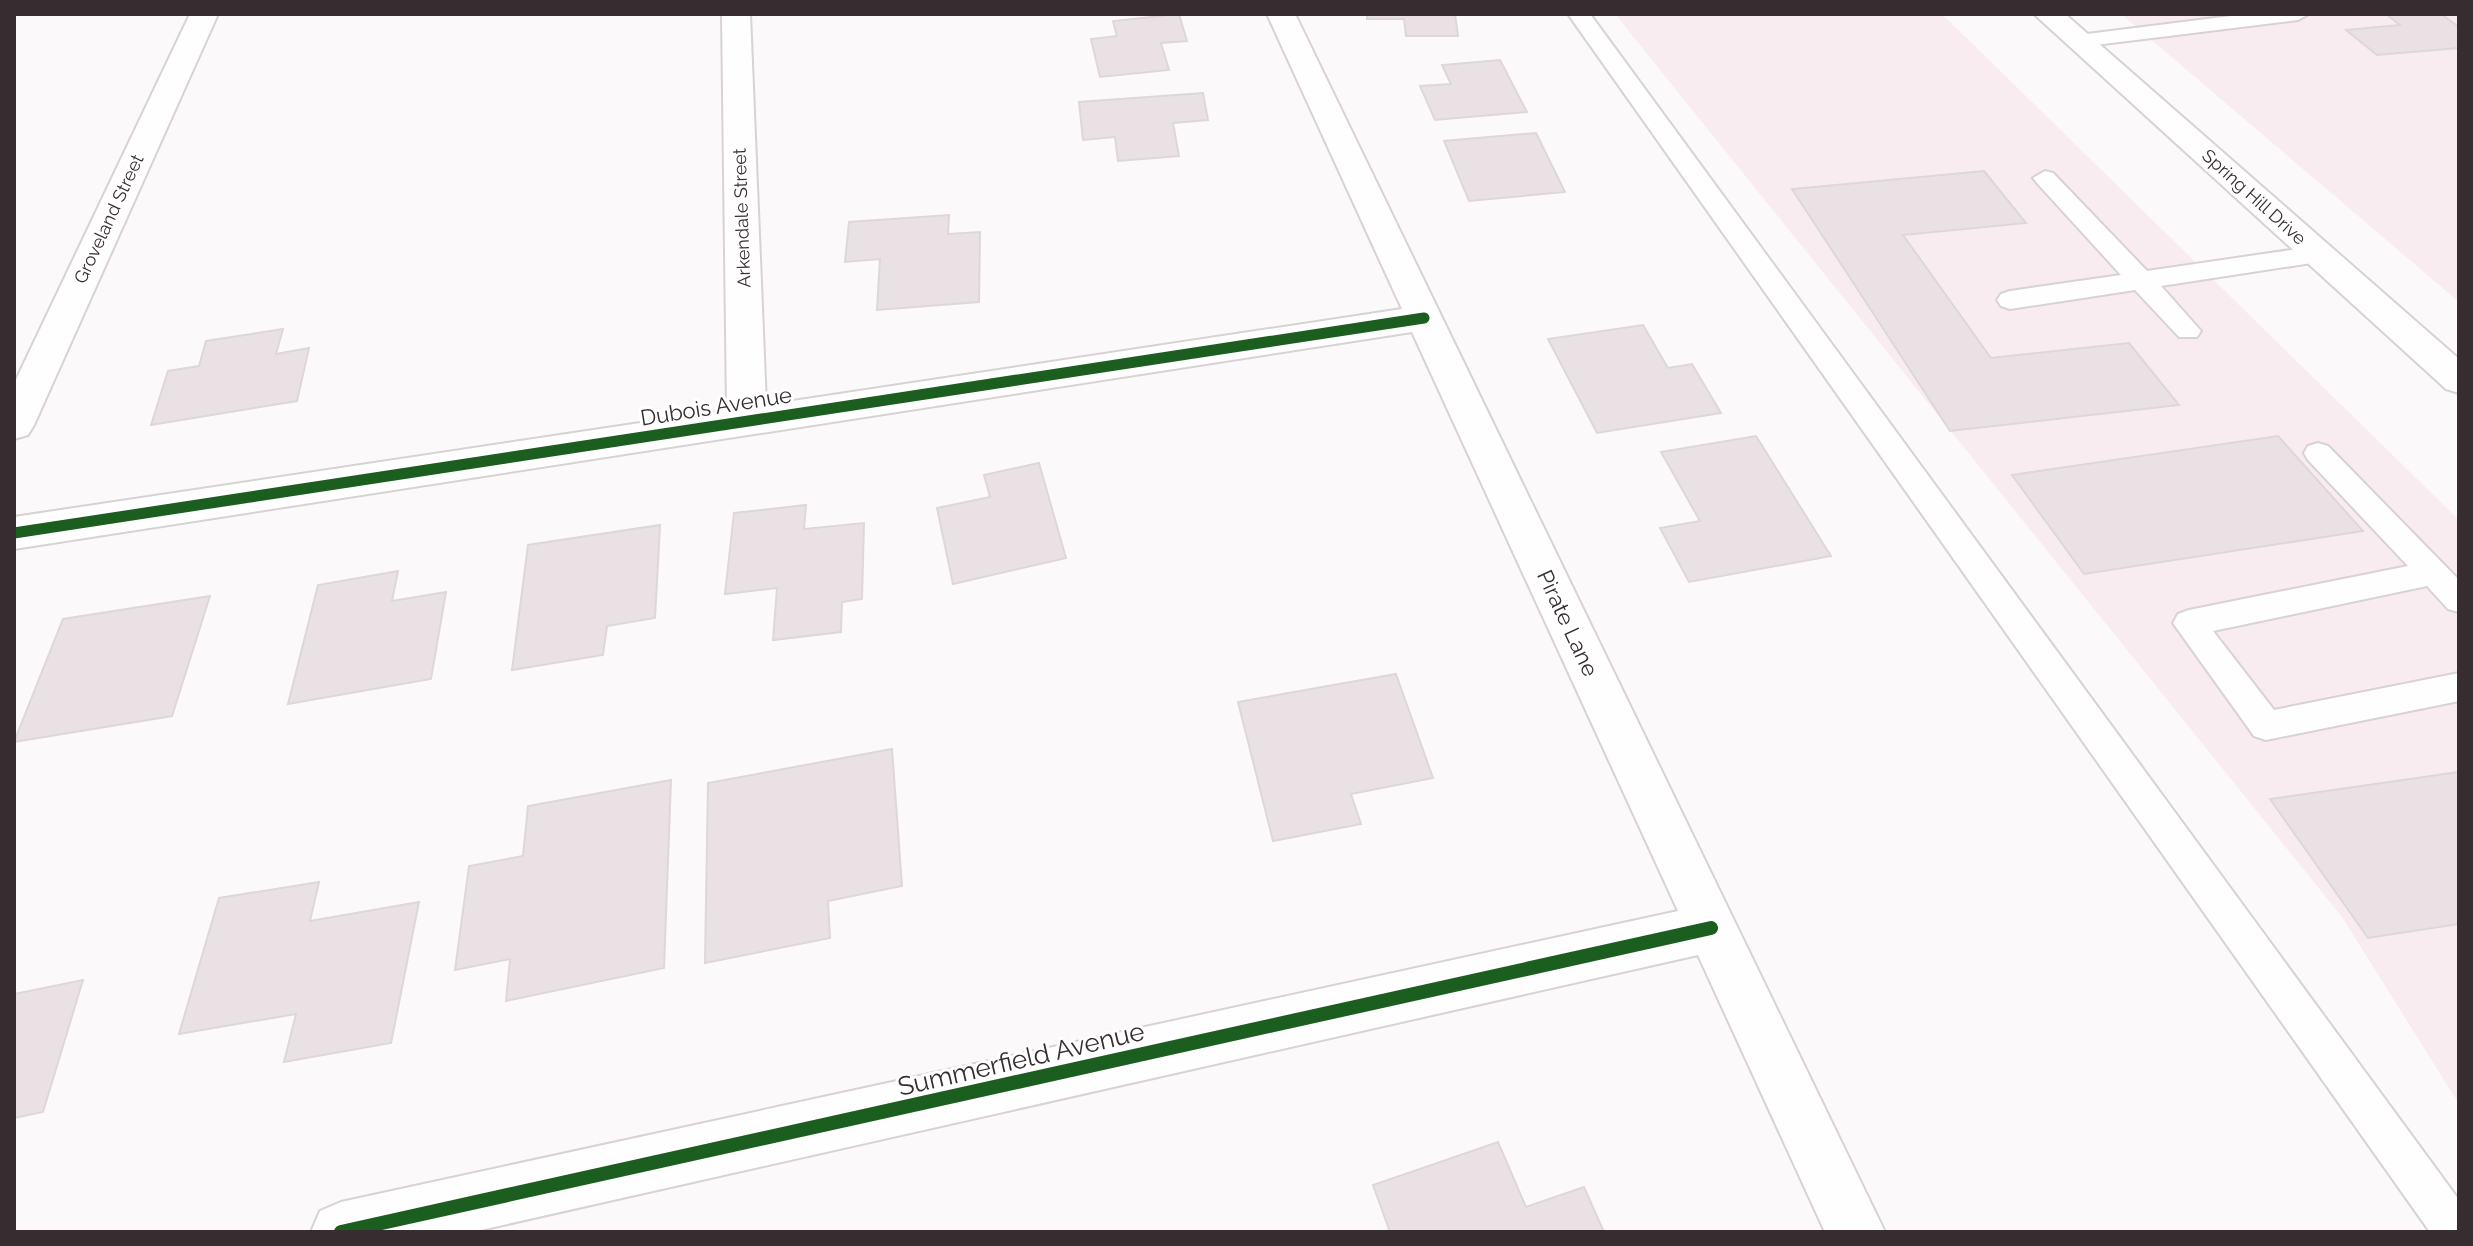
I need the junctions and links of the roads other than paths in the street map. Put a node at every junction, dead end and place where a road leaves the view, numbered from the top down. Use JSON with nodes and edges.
{"nodes":[{"id":1,"x":204,"y":14,"type":"edge"},
{"id":2,"x":736,"y":14,"type":"edge"},
{"id":3,"x":1281,"y":14,"type":"edge"},
{"id":4,"x":1579,"y":14,"type":"edge"},
{"id":5,"x":2048,"y":14,"type":"edge"},
{"id":6,"x":2298,"y":14,"type":"edge"},
{"id":7,"x":2079,"y":41,"type":"junction"},
{"id":8,"x":2045,"y":178,"type":"dead end"},
{"id":9,"x":2318,"y":254,"type":"junction"},
{"id":10,"x":2139,"y":281,"type":"junction"},
{"id":11,"x":2010,"y":300,"type":"dead end"},
{"id":12,"x":1424,"y":318,"type":"junction"},
{"id":13,"x":2188,"y":331,"type":"dead end"},
{"id":14,"x":2459,"y":380,"type":"edge"},
{"id":15,"x":747,"y":421,"type":"junction"},
{"id":16,"x":14,"y":425,"type":"edge"},
{"id":17,"x":2318,"y":453,"type":"dead end"},
{"id":18,"x":14,"y":533,"type":"edge"},
{"id":19,"x":2433,"y":573,"type":"junction"},
{"id":20,"x":2459,"y":600,"type":"edge"},
{"id":21,"x":2459,"y":687,"type":"edge"},
{"id":22,"x":1711,"y":928,"type":"junction"},
{"id":23,"x":341,"y":1232,"type":"edge"},
{"id":24,"x":1855,"y":1232,"type":"edge"},
{"id":25,"x":2456,"y":1232,"type":"edge"}],
"edges":[{"from":1,"to":16,"type":"street","name":"Groveland Street"},
{"from":2,"to":15,"type":"street","name":"Arkendale Street"},
{"from":3,"to":12,"type":"street","name":"Pirate Lane"},
{"from":4,"to":25,"type":"lane"},
{"from":5,"to":7,"type":"street","name":"Spring Hill Drive"},
{"from":6,"to":7,"type":"lane"},
{"from":7,"to":9,"type":"street","name":"Spring Hill Drive"},
{"from":8,"to":10,"type":"lane"},
{"from":9,"to":10,"type":"lane"},
{"from":9,"to":14,"type":"street","name":"Spring Hill Drive"},
{"from":10,"to":11,"type":"lane"},
{"from":10,"to":13,"type":"lane"},
{"from":12,"to":15,"type":"street","name":"Dubois Avenue"},
{"from":12,"to":22,"type":"street","name":"Pirate Lane"},
{"from":15,"to":18,"type":"street","name":"Dubois Avenue"},
{"from":17,"to":19,"type":"lane"},
{"from":19,"to":20,"type":"lane"},
{"from":19,"to":21,"type":"lane"},
{"from":22,"to":23,"type":"street","name":"Summerfield Avenue"},
{"from":22,"to":24,"type":"street","name":"Pirate Lane"}]}
